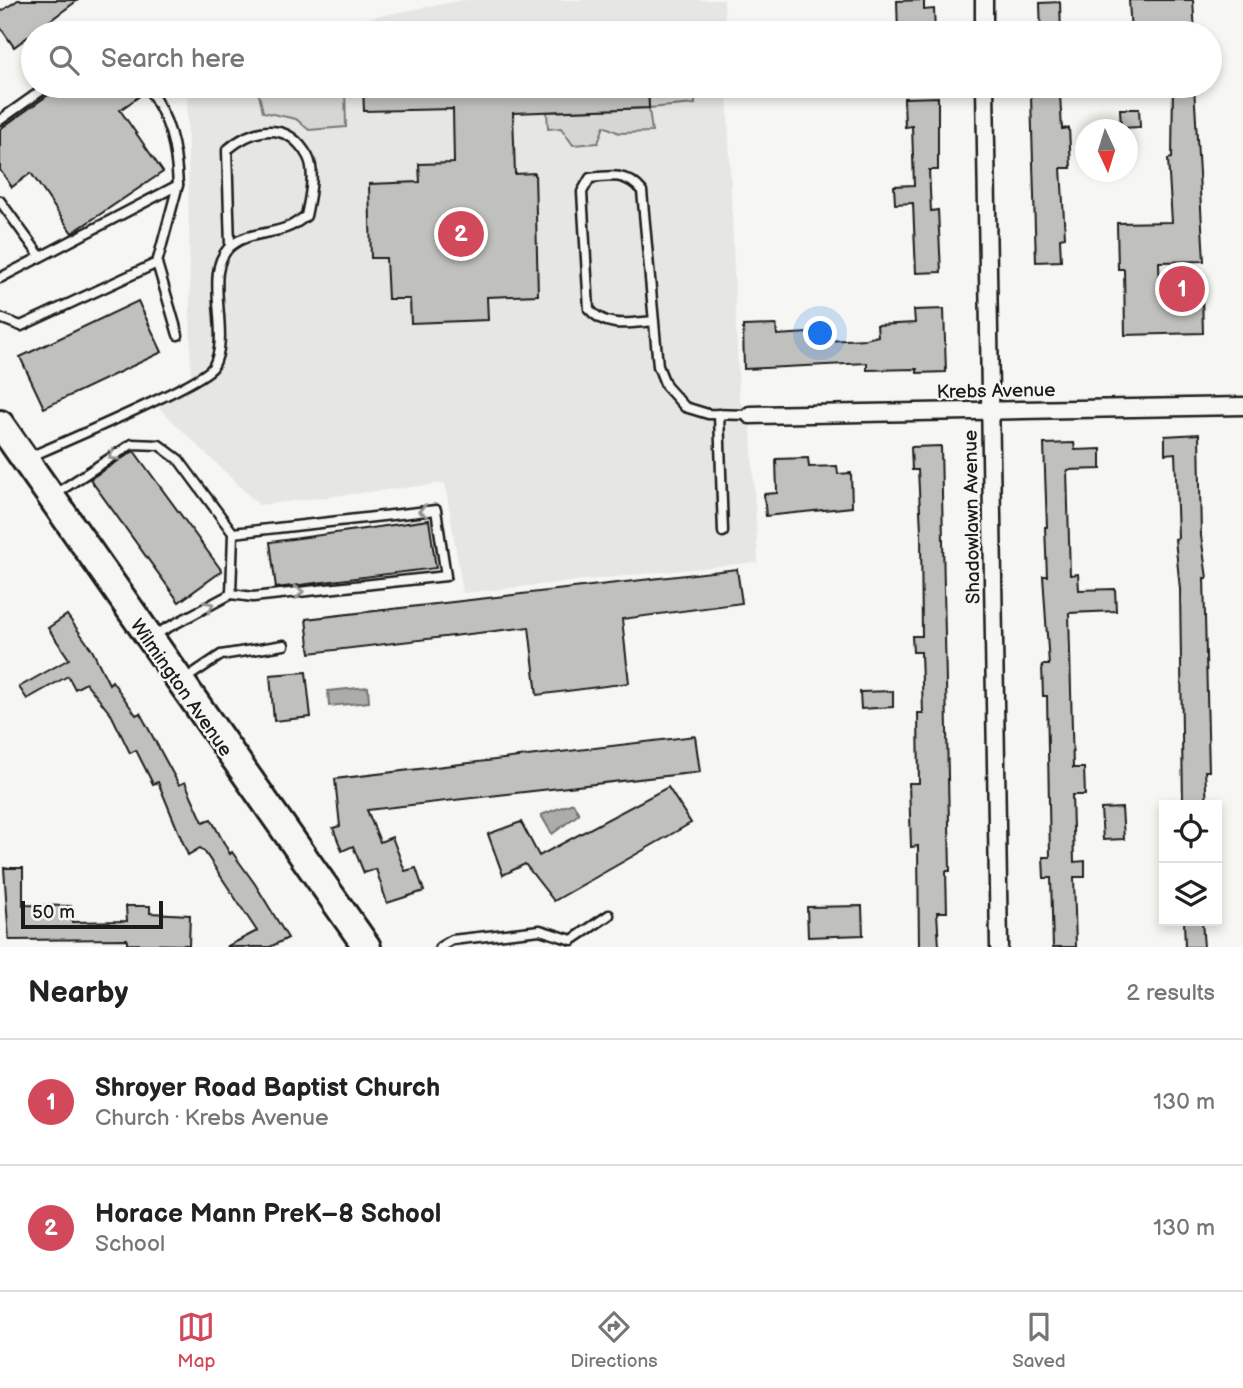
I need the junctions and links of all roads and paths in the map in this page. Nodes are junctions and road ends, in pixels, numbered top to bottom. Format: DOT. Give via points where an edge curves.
graph roads {
  1 [pos="984,0"];
  2 [pos="984,21"];
  3 [pos="31,98"];
  4 [pos="155,98"];
  5 [pos="985,98"];
  6 [pos="0,120"];
  7 [pos="178,185"];
  8 [pos="0,201"];
  9 [pos="230,246"];
  10 [pos="40,256"];
  11 [pos="157,263"];
  12 [pos="0,278"];
  13 [pos="0,318"];
  14 [pos="653,321"];
  15 [pos="178,335"];
  16 [pos="1243,406"];
  17 [pos="990,411"];
  18 [pos="719,414"];
  19 [pos="750,415"];
  20 [pos="0,424"];
  21 [pos="24,459"];
  22 [pos="50,496"];
  23 [pos="723,532"];
  24 [pos="233,533"];
  25 [pos="231,594"];
  26 [pos="148,638"];
  27 [pos="284,645"];
  28 [pos="179,682"];
  29 [pos="609,915"];
  30 [pos="368,947"];
  31 [pos="440,947"];
  32 [pos="999,947"];
  1 -- 2 [label="street"];
  3 -- 6 [label="lane"];
  4 -- 7 [label="lane" via="176,145"];
  5 -- 17 [label="street, Shadowlawn Avenue"];
  7 -- 10 [label="lane"];
  7 -- 11 [label="lane"];
  8 -- 10 [label="lane"];
  9 -- 9 [label="lane" via="246,236 287,228 306,216 311,195 309,159 290,135 268,131 245,135 227,150"];
  9 -- 21 [label="lane" via="218,267 220,351 212,369"];
  10 -- 12 [label="lane"];
  11 -- 13 [label="lane" via="21,326"];
  11 -- 15 [label="lane"];
  14 -- 14 [label="lane" via="642,191 632,179 614,175 590,178 582,192 589,309 598,320 617,324"];
  14 -- 18 [label="lane" via="658,366 666,386 685,407"];
  16 -- 17 [label="street, Krebs Avenue"];
  17 -- 19 [label="street, Krebs Avenue"];
  17 -- 32 [label="street, Shadowlawn Avenue"];
  18 -- 19 [label="lane"];
  18 -- 23 [label="lane"];
  20 -- 21 [label="main road, Wilmington Avenue"];
  21 -- 22 [label="main road, Wilmington Avenue"];
  24 -- 22 [label="lane, one-way" via="179,460 159,445 132,444"];
  22 -- 26 [label="main road, Wilmington Avenue"];
  24 -- 25 [label="lane"];
  25 -- 24 [label="lane, one-way" via="253,597 446,576 436,510"];
  26 -- 25 [label="lane, one-way"];
  26 -- 28 [label="main road, Wilmington Avenue"];
  27 -- 28 [label="lane" via="221,655"];
  28 -- 30 [label="main road, Wilmington Avenue"];
  29 -- 31 [label="lane" via="572,940 540,930 452,940"];
}
